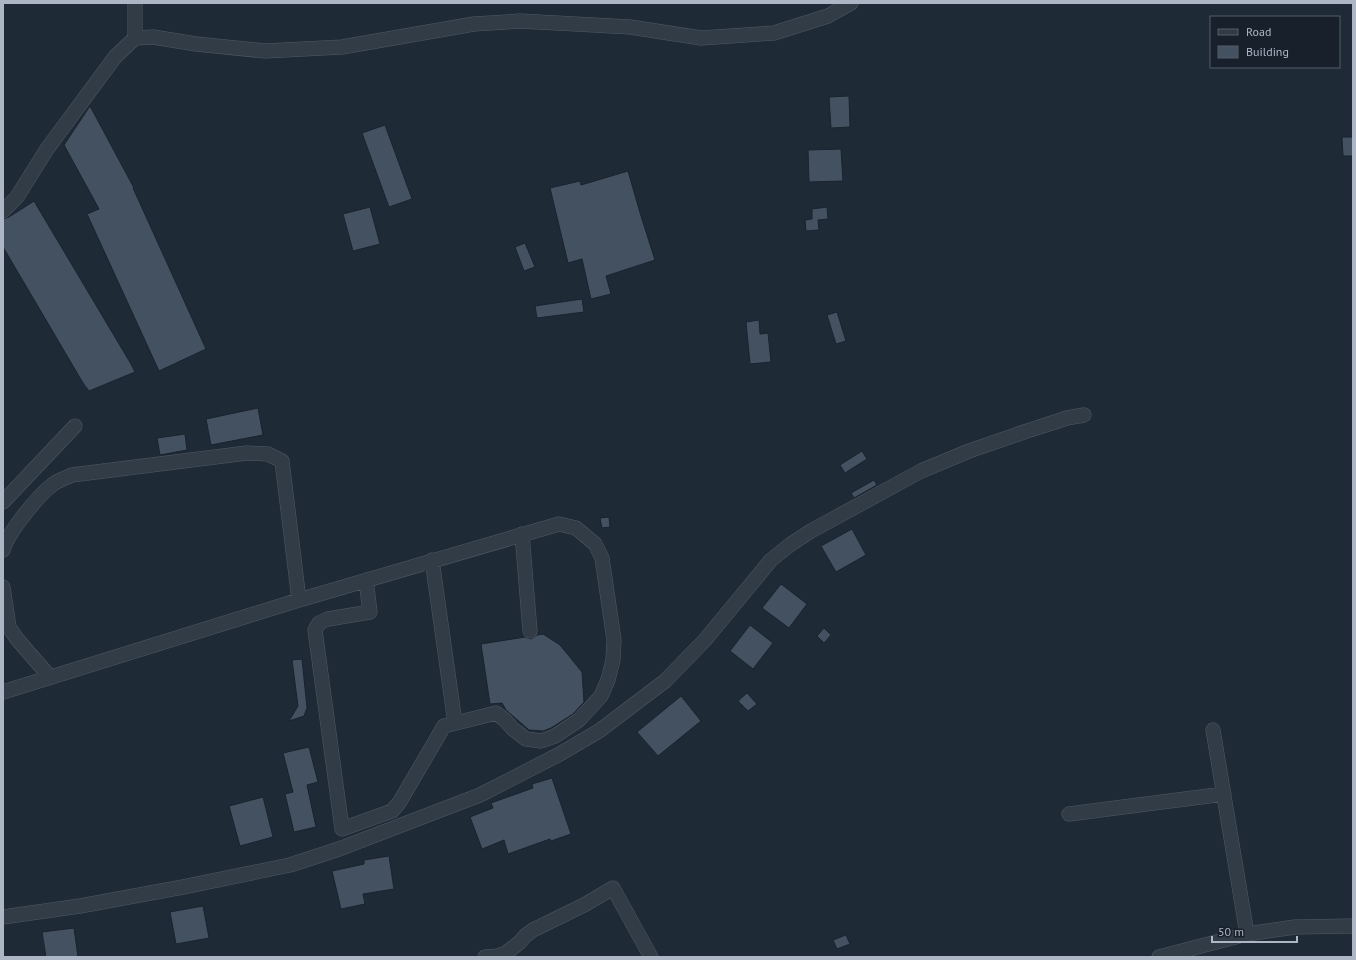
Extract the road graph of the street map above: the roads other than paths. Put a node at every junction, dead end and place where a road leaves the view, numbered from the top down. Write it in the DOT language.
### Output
graph roads {
  1 [pos="135,3"];
  2 [pos="850,3"];
  3 [pos="135,38"];
  4 [pos="3,211"];
  5 [pos="1084,415"];
  6 [pos="75,426"];
  7 [pos="3,502"];
  8 [pos="522,534"];
  9 [pos="3,550"];
  10 [pos="432,560"];
  11 [pos="366,580"];
  12 [pos="3,586"];
  13 [pos="299,600"];
  14 [pos="530,631"];
  15 [pos="50,677"];
  16 [pos="3,692"];
  17 [pos="455,723"];
  18 [pos="1213,730"];
  19 [pos="1224,794"];
  20 [pos="1069,814"];
  21 [pos="3,917"];
  22 [pos="1353,926"];
  23 [pos="1247,934"];
  24 [pos="485,957"];
  25 [pos="651,957"];
  26 [pos="1160,957"];
  1 -- 3 [label="street"];
  2 -- 3 [label="street"];
  3 -- 4 [label="street"];
  5 -- 21 [label="street"];
  6 -- 7 [label="street"];
  8 -- 10 [label="street"];
  8 -- 14 [label="street"];
  8 -- 17 [label="street"];
  9 -- 13 [label="street"];
  10 -- 11 [label="street"];
  10 -- 17 [label="street"];
  11 -- 13 [label="street"];
  11 -- 17 [label="street"];
  12 -- 15 [label="street"];
  13 -- 15 [label="street"];
  15 -- 16 [label="street"];
  18 -- 19 [label="street"];
  19 -- 20 [label="street"];
  19 -- 23 [label="street"];
  22 -- 23 [label="street"];
  23 -- 26 [label="street"];
  24 -- 25 [label="street"];
}
